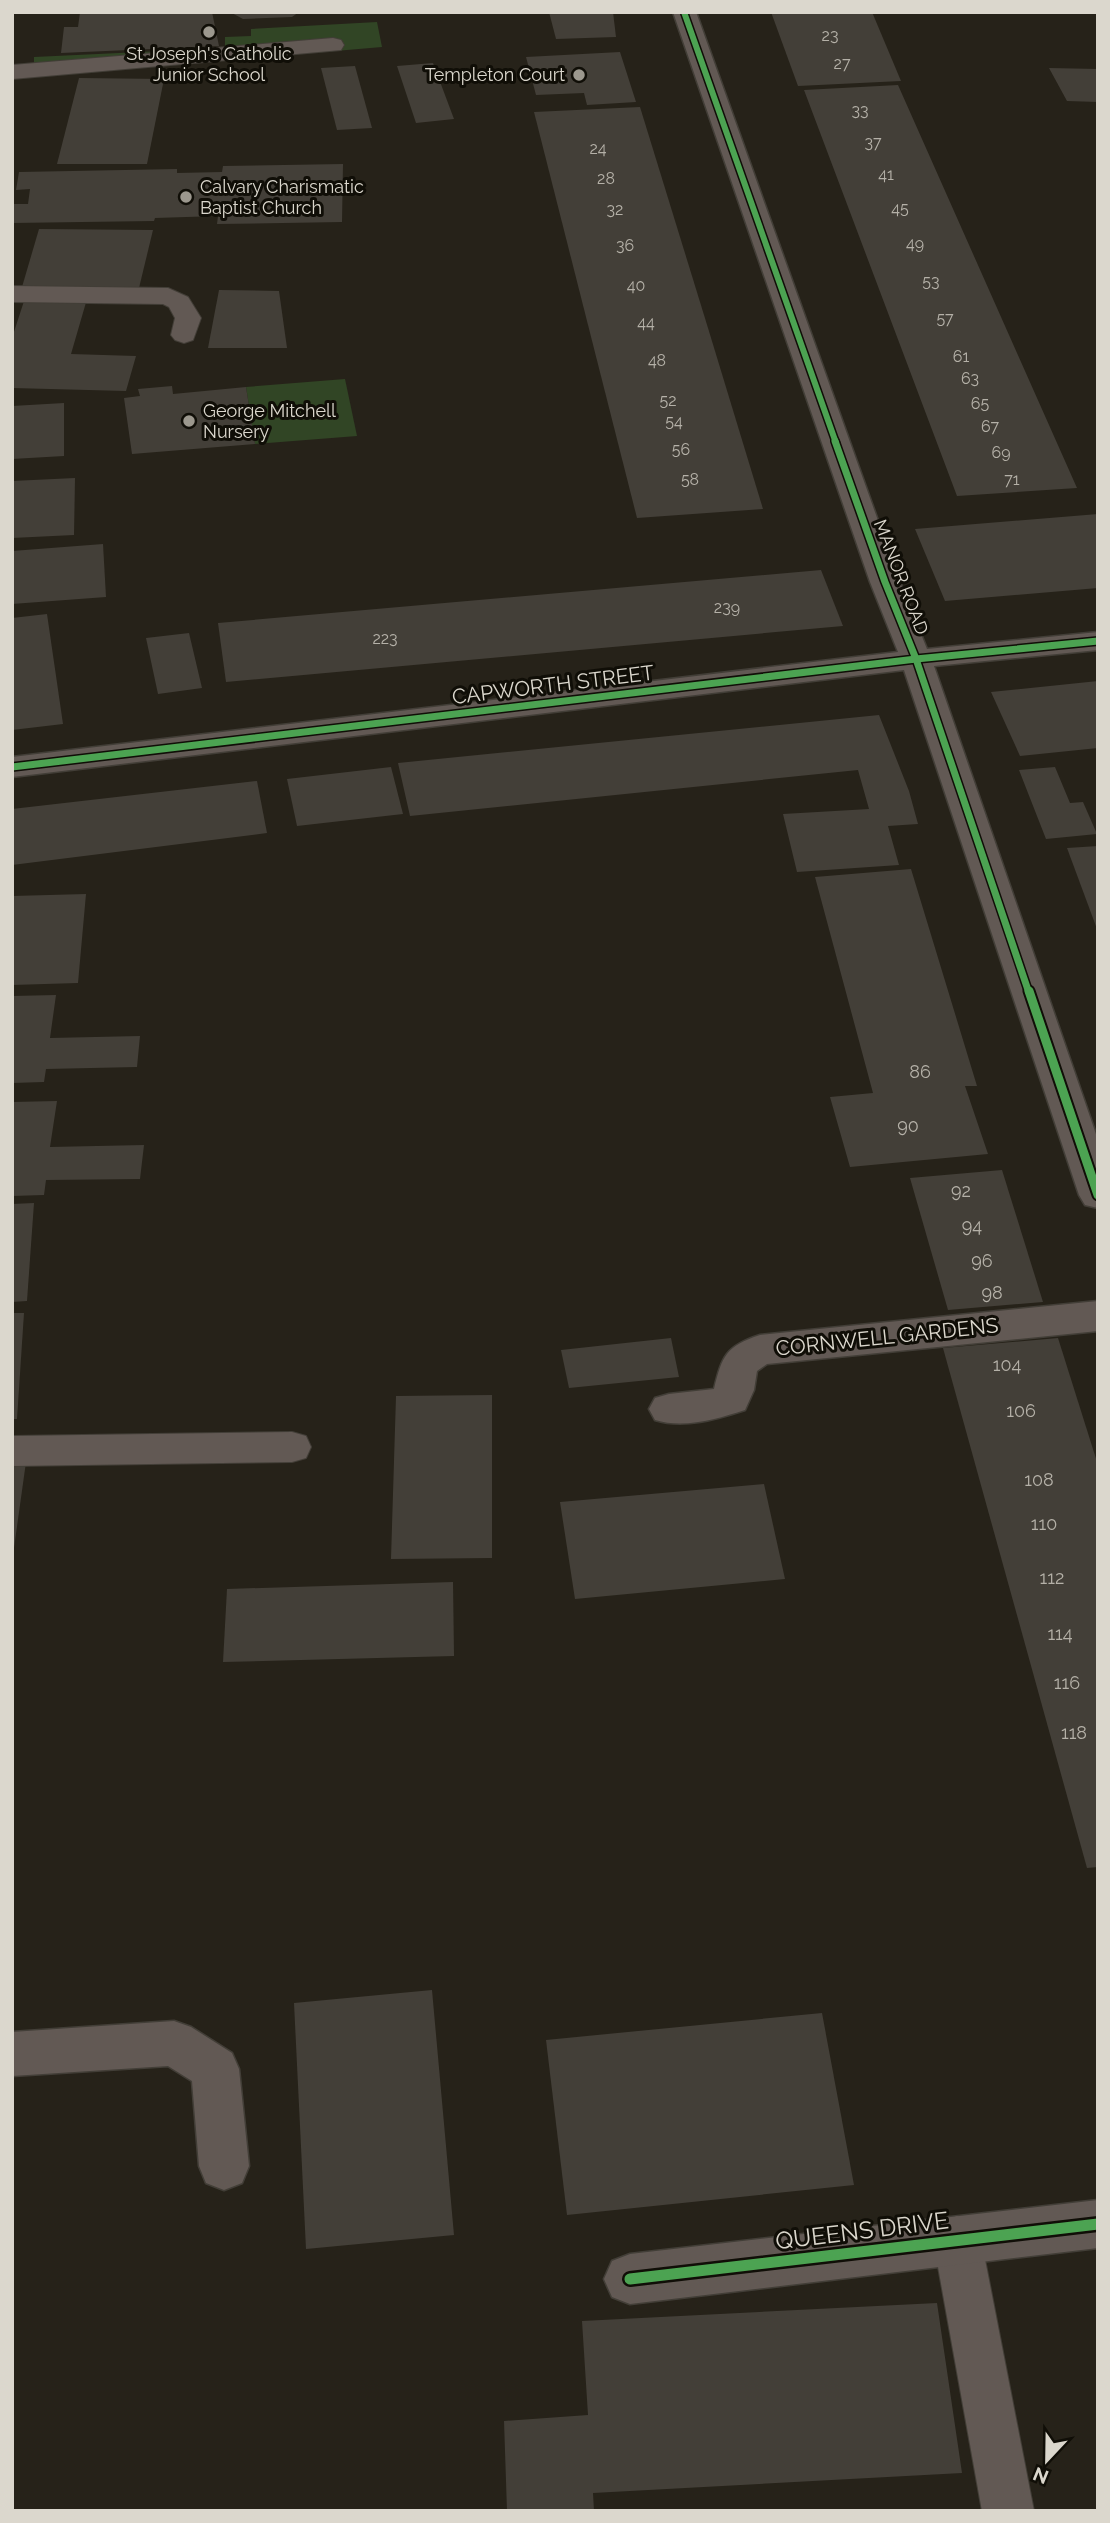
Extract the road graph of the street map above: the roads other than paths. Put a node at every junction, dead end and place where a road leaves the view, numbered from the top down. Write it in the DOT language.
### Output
graph roads {
  1 [pos="684,12"];
  2 [pos="333,45"];
  3 [pos="12,72"];
  4 [pos="12,294"];
  5 [pos="184,335"];
  6 [pos="1098,641"];
  7 [pos="916,659"];
  8 [pos="12,766"];
  9 [pos="1098,1195"];
  10 [pos="1098,1316"];
  11 [pos="669,1409"];
  12 [pos="292,1447"];
  13 [pos="12,1451"];
  14 [pos="12,2054"];
  15 [pos="224,2166"];
  16 [pos="1098,2224"];
  17 [pos="957,2239"];
  18 [pos="630,2279"];
  19 [pos="1008,2511"];
  1 -- 7 [label="street, MANOR ROAD"];
  2 -- 3 [label="lane"];
  4 -- 5 [label="lane"];
  6 -- 7 [label="street, CAPWORTH STREET"];
  7 -- 8 [label="street, CAPWORTH STREET"];
  7 -- 9 [label="street, MANOR ROAD"];
  10 -- 11 [label="street, CORNWELL GARDENS"];
  12 -- 13 [label="lane"];
  14 -- 15 [label="street"];
  16 -- 17 [label="street, QUEENS DRIVE"];
  17 -- 18 [label="street, QUEENS DRIVE"];
  17 -- 19 [label="lane"];
}
